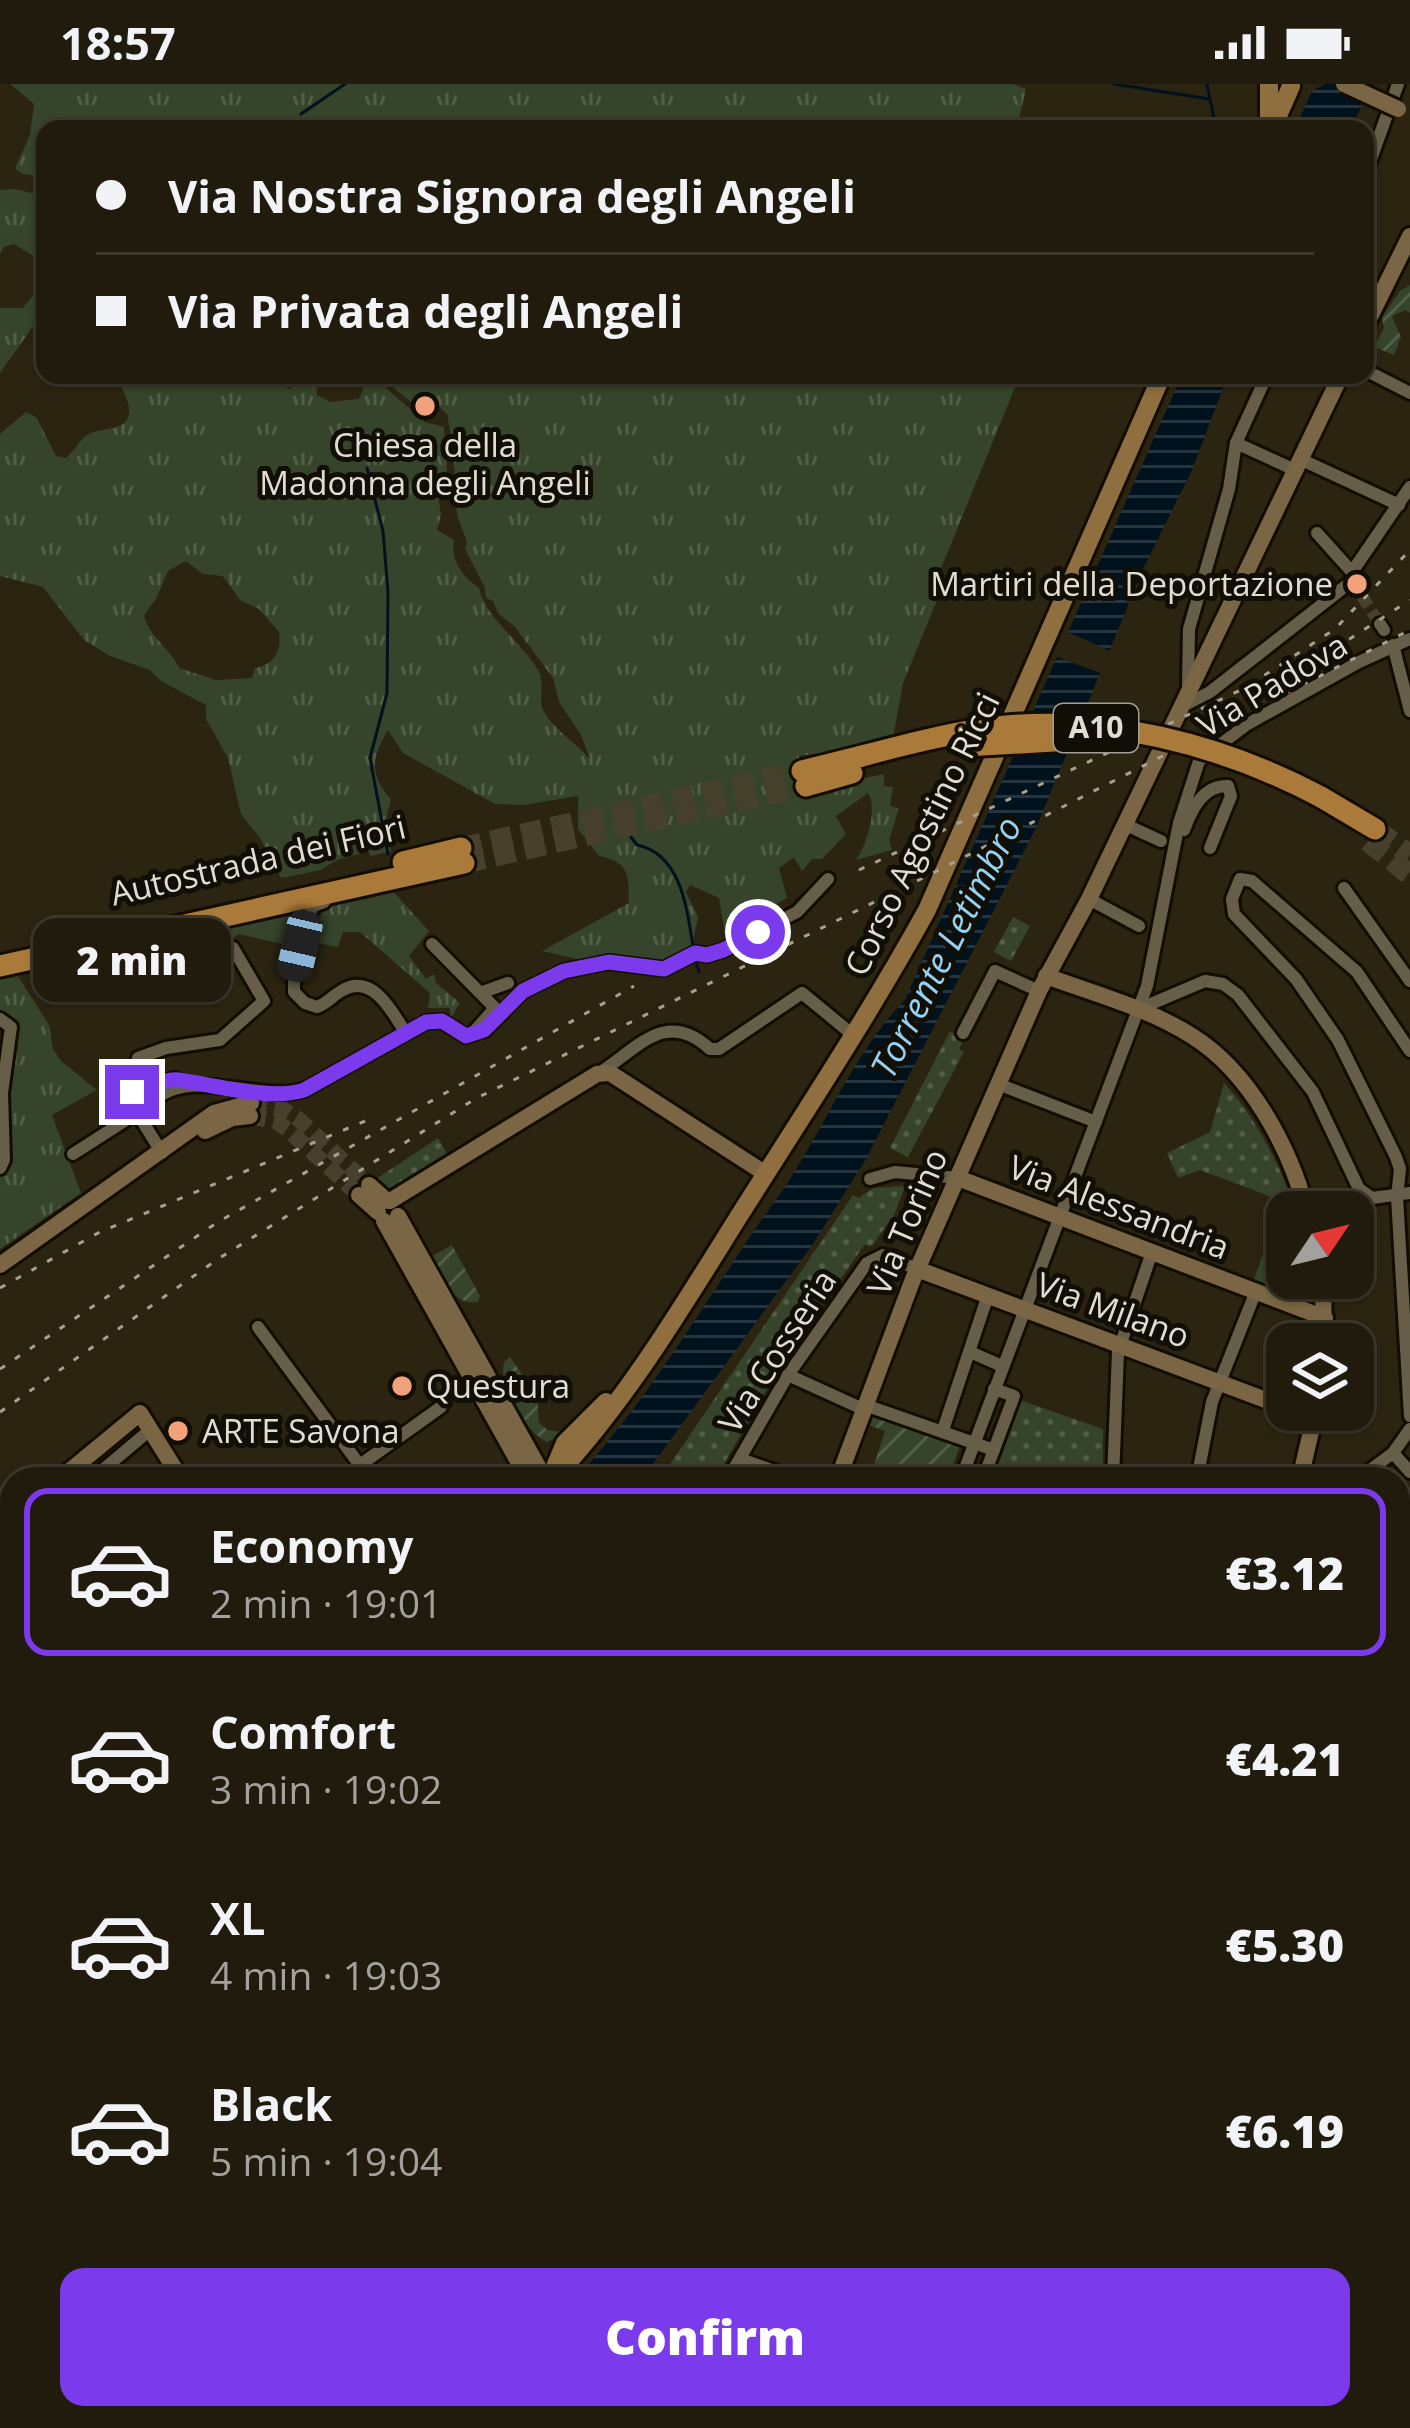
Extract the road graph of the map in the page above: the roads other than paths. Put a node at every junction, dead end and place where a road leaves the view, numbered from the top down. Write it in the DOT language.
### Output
graph roads {
  1 [pos="1344,84"];
  2 [pos="1398,84"];
  3 [pos="1282,85"];
  4 [pos="1404,112"];
  5 [pos="1272,120"];
  6 [pos="1374,151"];
  7 [pos="1410,236"];
  8 [pos="1374,309"];
  9 [pos="1374,375"];
  10 [pos="1158,384"];
  11 [pos="1263,384"];
  12 [pos="1337,384"];
  13 [pos="1410,393"];
  14 [pos="1236,443"];
  15 [pos="1297,464"];
  16 [pos="1410,487"];
  17 [pos="1399,506"];
  18 [pos="1317,533"];
  19 [pos="1352,577"];
  20 [pos="1410,639"];
  21 [pos="1393,645"];
  22 [pos="1184,700"];
  23 [pos="1410,711"];
  24 [pos="804,778"];
  25 [pos="1124,824"];
  26 [pos="1371,835"];
  27 [pos="1168,843"];
  28 [pos="1210,848"];
  29 [pos="462,855"];
  30 [pos="829,879"];
  31 [pos="1344,888"];
  32 [pos="361,895"];
  33 [pos="1088,899"];
  34 [pos="1139,926"];
  35 [pos="138,928"];
  36 [pos="432,944"];
  37 [pos="233,948"];
  38 [pos="0,952"];
  39 [pos="0,966"];
  40 [pos="1410,981"];
  41 [pos="508,983"];
  42 [pos="1043,984"];
  43 [pos="483,992"];
  44 [pos="1138,1010"];
  45 [pos="0,1019"];
  46 [pos="405,1032"];
  47 [pos="963,1033"];
  48 [pos="472,1035"];
  49 [pos="853,1035"];
  50 [pos="1410,1051"];
  51 [pos="597,1074"];
  52 [pos="998,1084"];
  53 [pos="198,1086"];
  54 [pos="132,1092"];
  55 [pos="251,1109"];
  56 [pos="1096,1122"];
  57 [pos="164,1151"];
  58 [pos="73,1154"];
  59 [pos="0,1168"];
  60 [pos="766,1174"];
  61 [pos="958,1178"];
  62 [pos="870,1179"];
  63 [pos="364,1190"];
  64 [pos="1298,1191"];
  65 [pos="1404,1195"];
  66 [pos="390,1210"];
  67 [pos="1061,1217"];
  68 [pos="1152,1252"];
  69 [pos="0,1265"];
  70 [pos="917,1269"];
  71 [pos="1256,1291"];
  72 [pos="988,1295"];
  73 [pos="1324,1299"];
  74 [pos="1025,1310"];
  75 [pos="1325,1318"];
  76 [pos="1325,1323"];
  77 [pos="258,1327"];
  78 [pos="1120,1344"];
  79 [pos="970,1352"];
  80 [pos="651,1356"];
  81 [pos="1002,1366"];
  82 [pos="788,1375"];
  83 [pos="1219,1382"];
  84 [pos="994,1389"];
  85 [pos="1266,1400"];
  86 [pos="502,1403"];
  87 [pos="441,1407"];
  88 [pos="864,1407"];
  89 [pos="1410,1416"];
  90 [pos="150,1430"];
  91 [pos="943,1430"];
  92 [pos="1410,1430"];
  93 [pos="1312,1431"];
  94 [pos="974,1441"];
  95 [pos="565,1443"];
  96 [pos="994,1450"];
  97 [pos="1393,1454"];
  98 [pos="740,1459"];
  99 [pos="360,1465"];
  100 [pos="76,1466"];
  101 [pos="105,1467"];
  102 [pos="173,1467"];
  103 [pos="522,1467"];
  104 [pos="542,1467"];
  105 [pos="554,1467"];
  106 [pos="562,1467"];
  107 [pos="735,1467"];
  108 [pos="763,1467"];
  109 [pos="842,1467"];
  110 [pos="965,1467"];
  111 [pos="988,1467"];
  112 [pos="1114,1467"];
  113 [pos="1199,1467"];
  114 [pos="1306,1467"];
  115 [pos="1375,1467"];
  116 [pos="1405,1467"];
  1 -- 4 [label="street, bridge"];
  2 -- 6 [label="street"];
  3 -- 5 [label="main road"];
  7 -- 8 [label="street"];
  9 -- 13 [label="street"];
  10 -- 49 [label="main road, Corso Agostino Ricci"];
  11 -- 14 [label="street"];
  12 -- 15 [label="street, Via Torino"];
  14 -- 15 [label="street"];
  14 -- 22 [label="street"];
  15 -- 17 [label="street"];
  15 -- 22 [label="street, Via Torino"];
  16 -- 17 [label="street"];
  17 -- 19 [label="street"];
  18 -- 19 [label="street"];
  19 -- 22 [label="street"];
  20 -- 21 [label="street, Via Padova"];
  21 -- 23 [label="street"];
  21 -- 27 [label="street, Via Padova"];
  22 -- 25 [label="street, Via Torino"];
  24 -- 26 [label="highway, A10, bridge"];
  25 -- 27 [label="street"];
  25 -- 33 [label="street, Via Torino"];
  27 -- 28 [label="street"];
  27 -- 44 [label="street, Via Padova"];
  29 -- 35 [label="highway, Autostrada dei Fiori"];
  30 -- 48 [label="street"];
  31 -- 40 [label="street"];
  32 -- 46 [label="street"];
  33 -- 34 [label="street"];
  33 -- 42 [label="street, Via Torino"];
  35 -- 38 [label="highway, Autostrada dei Fiori"];
  35 -- 39 [label="highway, Autostrada dei Fiori"];
  36 -- 43 [label="street"];
  37 -- 54 [label="street"];
  41 -- 43 [label="street"];
  42 -- 44 [label="street"];
  42 -- 47 [label="street"];
  42 -- 52 [label="street, Via Torino"];
  43 -- 48 [label="street"];
  44 -- 56 [label="street, Via Padova"];
  44 -- 64 [label="street"];
  44 -- 65 [label="street"];
  45 -- 59 [label="street"];
  46 -- 48 [label="street"];
  46 -- 53 [label="street"];
  49 -- 51 [label="street"];
  49 -- 60 [label="main road, Corso Agostino Ricci"];
  50 -- 65 [label="street"];
  51 -- 60 [label="street"];
  51 -- 66 [label="street"];
  52 -- 56 [label="street"];
  52 -- 61 [label="street, Via Torino"];
  53 -- 54 [label="street"];
  53 -- 57 [label="street"];
  54 -- 58 [label="street"];
  55 -- 57 [label="street"];
  56 -- 67 [label="street, Via Padova"];
  57 -- 69 [label="street"];
  60 -- 80 [label="main road, Corso Agostino Ricci"];
  61 -- 62 [label="street"];
  61 -- 67 [label="street, Via Alessandria"];
  61 -- 70 [label="street, Via Torino"];
  63 -- 66 [label="street"];
  65 -- 89 [label="street"];
  66 -- 86 [label="street"];
  66 -- 103 [label="street"];
  67 -- 68 [label="street, Via Alessandria"];
  67 -- 74 [label="street, Via Padova"];
  68 -- 71 [label="street, Via Alessandria"];
  68 -- 78 [label="street"];
  70 -- 72 [label="street, Via Milano"];
  70 -- 82 [label="street, Via Cosseria"];
  70 -- 88 [label="street, Via Torino"];
  71 -- 75 [label="street, Via Alessandria"];
  71 -- 83 [label="street"];
  72 -- 74 [label="street, Via Milano"];
  72 -- 79 [label="street"];
  73 -- 75 [label="street"];
  74 -- 78 [label="street, Via Milano"];
  74 -- 81 [label="street, Via Padova"];
  75 -- 76 [label="street"];
  77 -- 99 [label="street"];
  78 -- 83 [label="street, Via Milano"];
  78 -- 112 [label="street"];
  79 -- 81 [label="street"];
  79 -- 91 [label="street"];
  80 -- 95 [label="main road, Corso Agostino Ricci"];
  80 -- 106 [label="main road, Corso Agostino Ricci"];
  81 -- 84 [label="street, Via Padova"];
  82 -- 88 [label="street"];
  82 -- 98 [label="street, Via Cosseria"];
  83 -- 85 [label="street, Via Milano"];
  83 -- 113 [label="street"];
  84 -- 94 [label="street, Via Padova"];
  84 -- 96 [label="street"];
  86 -- 95 [label="street"];
  86 -- 104 [label="street"];
  87 -- 99 [label="street"];
  88 -- 91 [label="street"];
  88 -- 109 [label="street, Via Torino"];
  90 -- 100 [label="street"];
  90 -- 101 [label="street"];
  90 -- 102 [label="street"];
  91 -- 94 [label="street"];
  92 -- 97 [label="street"];
  93 -- 114 [label="street"];
  94 -- 96 [label="street"];
  94 -- 110 [label="street, Via Padova"];
  95 -- 105 [label="main road, Corso Agostino Ricci"];
  96 -- 111 [label="street"];
  97 -- 115 [label="street"];
  97 -- 116 [label="street"];
  98 -- 107 [label="street, Via Cosseria"];
  98 -- 108 [label="street"];
}
